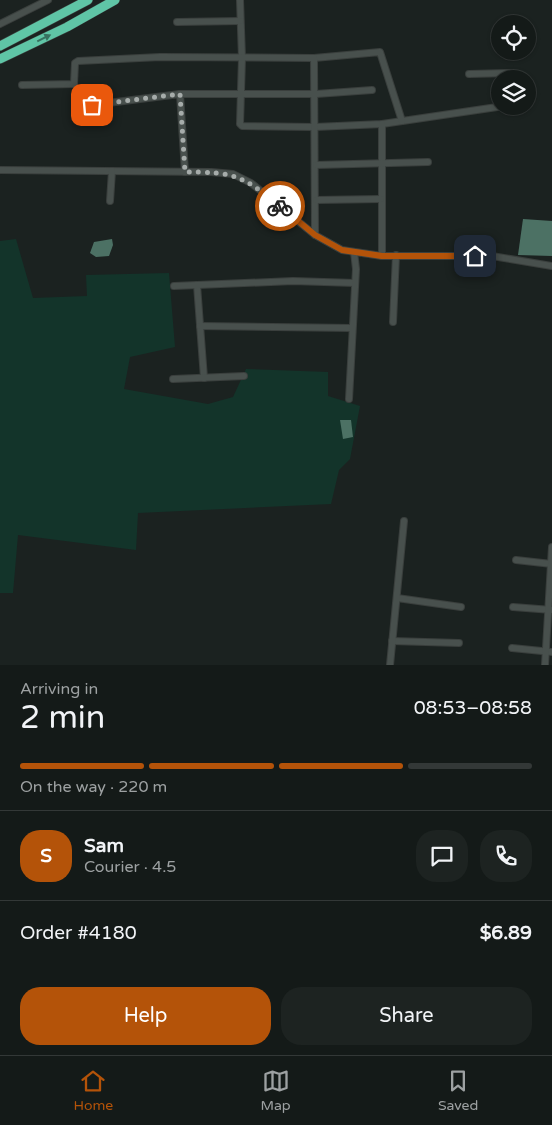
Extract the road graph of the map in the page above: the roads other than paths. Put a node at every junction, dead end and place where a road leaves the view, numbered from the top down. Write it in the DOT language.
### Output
graph roads {
  1 [pos="48,0"];
  2 [pos="88,0"];
  3 [pos="115,0"];
  4 [pos="240,0"];
  5 [pos="240,21"];
  6 [pos="178,22"];
  7 [pos="0,24"];
  8 [pos="0,46"];
  9 [pos="242,58"];
  10 [pos="314,58"];
  11 [pos="0,59"];
  12 [pos="491,73"];
  13 [pos="469,74"];
  14 [pos="22,85"];
  15 [pos="372,90"];
  16 [pos="241,93"];
  17 [pos="180,94"];
  18 [pos="316,94"];
  19 [pos="92,105"];
  20 [pos="491,108"];
  21 [pos="402,121"];
  22 [pos="382,124"];
  23 [pos="315,127"];
  24 [pos="381,162"];
  25 [pos="428,162"];
  26 [pos="316,165"];
  27 [pos="0,170"];
  28 [pos="112,171"];
  29 [pos="185,172"];
  30 [pos="381,199"];
  31 [pos="316,200"];
  32 [pos="110,201"];
  33 [pos="315,235"];
  34 [pos="354,252"];
  35 [pos="396,255"];
  36 [pos="382,256"];
  37 [pos="552,266"];
  38 [pos="355,283"];
  39 [pos="197,285"];
  40 [pos="174,286"];
  41 [pos="392,322"];
  42 [pos="200,326"];
  43 [pos="352,328"];
  44 [pos="244,376"];
  45 [pos="204,378"];
  46 [pos="172,379"];
  47 [pos="349,400"];
  48 [pos="404,520"];
  49 [pos="552,547"];
  50 [pos="516,560"];
  51 [pos="552,564"];
  52 [pos="397,598"];
  53 [pos="461,607"];
  54 [pos="513,607"];
  55 [pos="550,610"];
  56 [pos="392,641"];
  57 [pos="459,643"];
  58 [pos="512,648"];
  59 [pos="549,652"];
  60 [pos="390,665"];
  61 [pos="546,665"];
  1 -- 7 [label="street"];
  2 -- 8 [label="highway"];
  11 -- 3 [label="highway, one-way"];
  4 -- 5 [label="street"];
  5 -- 6 [label="street"];
  5 -- 9 [label="street"];
  9 -- 10 [label="street"];
  9 -- 14 [label="street"];
  9 -- 16 [label="street"];
  10 -- 18 [label="street"];
  10 -- 21 [label="street"];
  12 -- 13 [label="street"];
  15 -- 18 [label="street"];
  16 -- 17 [label="street"];
  16 -- 18 [label="street"];
  16 -- 23 [label="street"];
  17 -- 19 [label="street"];
  17 -- 29 [label="street"];
  18 -- 23 [label="street"];
  20 -- 21 [label="street"];
  21 -- 22 [label="street"];
  22 -- 23 [label="street"];
  22 -- 24 [label="street"];
  23 -- 26 [label="street"];
  24 -- 25 [label="street"];
  24 -- 26 [label="street"];
  24 -- 30 [label="street"];
  26 -- 31 [label="street"];
  27 -- 28 [label="street"];
  28 -- 29 [label="street"];
  28 -- 32 [label="street"];
  29 -- 33 [label="street"];
  30 -- 31 [label="street"];
  30 -- 36 [label="street"];
  31 -- 33 [label="street"];
  33 -- 34 [label="street"];
  34 -- 36 [label="street"];
  34 -- 38 [label="street"];
  35 -- 36 [label="street"];
  35 -- 37 [label="street"];
  35 -- 41 [label="street"];
  38 -- 39 [label="street"];
  38 -- 43 [label="street"];
  39 -- 40 [label="street"];
  39 -- 42 [label="street"];
  42 -- 43 [label="street"];
  42 -- 45 [label="street"];
  43 -- 47 [label="street"];
  44 -- 45 [label="street"];
  45 -- 46 [label="street"];
  48 -- 52 [label="street"];
  49 -- 51 [label="street"];
  50 -- 51 [label="street"];
  51 -- 55 [label="street"];
  52 -- 53 [label="street"];
  52 -- 56 [label="street"];
  54 -- 55 [label="street"];
  55 -- 59 [label="street"];
  56 -- 57 [label="street"];
  56 -- 60 [label="street"];
  58 -- 59 [label="street"];
  59 -- 61 [label="street"];
}
